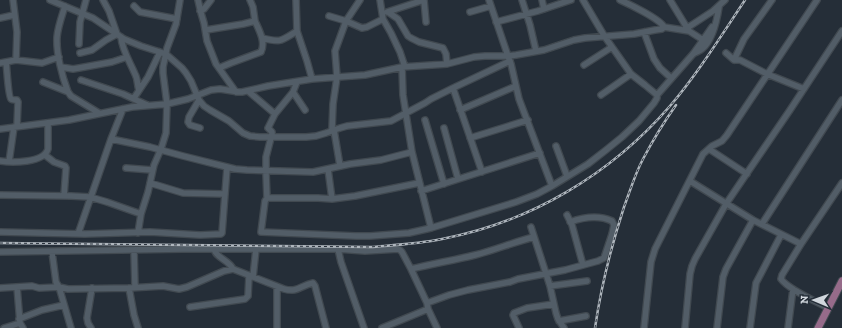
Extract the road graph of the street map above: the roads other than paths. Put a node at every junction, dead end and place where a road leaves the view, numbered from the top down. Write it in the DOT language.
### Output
graph roads {
  1 [pos="13,0"];
  2 [pos="50,0"];
  3 [pos="87,0"];
  4 [pos="103,0"];
  5 [pos="180,0"];
  6 [pos="198,0"];
  7 [pos="211,0"];
  8 [pos="250,0"];
  9 [pos="296,0"];
  10 [pos="360,0"];
  11 [pos="380,0"];
  12 [pos="424,0"];
  13 [pos="522,0"];
  14 [pos="542,0"];
  15 [pos="571,0"];
  16 [pos="583,0"];
  17 [pos="621,0"];
  18 [pos="670,0"];
  19 [pos="725,0"];
  20 [pos="772,0"];
  21 [pos="816,0"];
  22 [pos="490,3"];
  23 [pos="65,6"];
  24 [pos="134,6"];
  25 [pos="719,7"];
  26 [pos="544,9"];
  27 [pos="200,11"];
  28 [pos="388,12"];
  29 [pos="470,12"];
  30 [pos="82,14"];
  31 [pos="527,14"];
  32 [pos="14,15"];
  33 [pos="329,16"];
  34 [pos="382,16"];
  35 [pos="0,18"];
  36 [pos="177,19"];
  37 [pos="256,21"];
  38 [pos="346,21"];
  39 [pos="426,22"];
  40 [pos="496,22"];
  41 [pos="716,22"];
  42 [pos="664,27"];
  43 [pos="206,30"];
  44 [pos="688,30"];
  45 [pos="297,31"];
  46 [pos="842,31"];
  47 [pos="644,32"];
  48 [pos="119,36"];
  49 [pos="605,37"];
  50 [pos="262,38"];
  51 [pos="703,40"];
  52 [pos="79,44"];
  53 [pos="612,47"];
  54 [pos="536,51"];
  55 [pos="80,53"];
  56 [pos="163,53"];
  57 [pos="726,53"];
  58 [pos="693,54"];
  59 [pos="59,57"];
  60 [pos="127,57"];
  61 [pos="509,58"];
  62 [pos="16,60"];
  63 [pos="734,60"];
  64 [pos="3,63"];
  65 [pos="447,64"];
  66 [pos="584,65"];
  67 [pos="61,67"];
  68 [pos="404,67"];
  69 [pos="218,68"];
  70 [pos="631,74"];
  71 [pos="767,74"];
  72 [pos="337,77"];
  73 [pos="671,78"];
  74 [pos="312,79"];
  75 [pos="81,80"];
  76 [pos="43,82"];
  77 [pos="297,82"];
  78 [pos="516,86"];
  79 [pos="453,88"];
  80 [pos="804,89"];
  81 [pos="139,90"];
  82 [pos="248,91"];
  83 [pos="68,92"];
  84 [pos="236,92"];
  85 [pos="292,92"];
  86 [pos="601,95"];
  87 [pos="657,95"];
  88 [pos="198,97"];
  89 [pos="134,98"];
  90 [pos="842,100"];
  91 [pos="167,104"];
  92 [pos="147,105"];
  93 [pos="123,109"];
  94 [pos="305,110"];
  95 [pos="460,110"];
  96 [pos="99,113"];
  97 [pos="406,113"];
  98 [pos="275,114"];
  99 [pos="425,120"];
  100 [pos="528,120"];
  101 [pos="48,123"];
  102 [pos="15,126"];
  103 [pos="200,128"];
  104 [pos="444,128"];
  105 [pos="0,129"];
  106 [pos="333,130"];
  107 [pos="271,137"];
  108 [pos="470,138"];
  109 [pos="111,139"];
  110 [pos="556,146"];
  111 [pos="161,149"];
  112 [pos="708,149"];
  113 [pos="412,152"];
  114 [pos="540,154"];
  115 [pos="45,155"];
  116 [pos="0,161"];
  117 [pos="9,162"];
  118 [pos="340,166"];
  119 [pos="126,168"];
  120 [pos="227,168"];
  121 [pos="328,169"];
  122 [pos="152,170"];
  123 [pos="266,171"];
  124 [pos="482,172"];
  125 [pos="747,174"];
  126 [pos="567,176"];
  127 [pos="458,179"];
  128 [pos="690,181"];
  129 [pos="150,183"];
  130 [pos="842,183"];
  131 [pos="419,184"];
  132 [pos="444,184"];
  133 [pos="552,186"];
  134 [pos="421,190"];
  135 [pos="225,194"];
  136 [pos="0,195"];
  137 [pos="64,196"];
  138 [pos="90,197"];
  139 [pos="267,198"];
  140 [pos="332,199"];
  141 [pos="726,204"];
  142 [pos="141,214"];
  143 [pos="567,215"];
  144 [pos="753,220"];
  145 [pos="570,222"];
  146 [pos="762,224"];
  147 [pos="531,227"];
  148 [pos="431,228"];
  149 [pos="0,232"];
  150 [pos="138,233"];
  151 [pos="78,234"];
  152 [pos="781,235"];
  153 [pos="534,238"];
  154 [pos="801,244"];
  155 [pos="214,248"];
  156 [pos="256,249"];
  157 [pos="338,249"];
  158 [pos="134,250"];
  159 [pos="0,252"];
  160 [pos="52,252"];
  161 [pos="583,265"];
  162 [pos="411,269"];
  163 [pos="233,270"];
  164 [pos="546,274"];
  165 [pos="251,276"];
  166 [pos="587,281"];
  167 [pos="842,281"];
  168 [pos="550,286"];
  169 [pos="17,287"];
  170 [pos="59,287"];
  171 [pos="277,287"];
  172 [pos="0,288"];
  173 [pos="92,288"];
  174 [pos="132,288"];
  175 [pos="793,289"];
  176 [pos="554,304"];
  177 [pos="64,305"];
  178 [pos="428,306"];
  179 [pos="190,307"];
  180 [pos="828,308"];
  181 [pos="586,316"];
  182 [pos="559,321"];
  183 [pos="20,323"];
  184 [pos="4,328"];
  185 [pos="71,328"];
  186 [pos="91,328"];
  187 [pos="138,328"];
  188 [pos="277,328"];
  189 [pos="326,328"];
  190 [pos="364,328"];
  191 [pos="382,328"];
  192 [pos="437,328"];
  193 [pos="520,328"];
  194 [pos="564,328"];
  195 [pos="644,328"];
  196 [pos="685,328"];
  197 [pos="717,328"];
  198 [pos="750,328"];
  199 [pos="788,328"];
  200 [pos="818,328"];
  1 -- 32 [label="street"];
  2 -- 23 [label="street"];
  3 -- 30 [label="street"];
  4 -- 48 [label="street"];
  5 -- 36 [label="street"];
  6 -- 27 [label="street"];
  7 -- 27 [label="street"];
  8 -- 37 [label="street"];
  9 -- 45 [label="street"];
  10 -- 38 [label="street"];
  11 -- 34 [label="street"];
  12 -- 28 [label="street"];
  12 -- 39 [label="street"];
  13 -- 31 [label="street"];
  14 -- 26 [label="street"];
  15 -- 26 [label="street"];
  16 -- 49 [label="street"];
  17 -- 42 [label="street"];
  18 -- 44 [label="street"];
  19 -- 25 [label="street"];
  20 -- 63 [label="street"];
  21 -- 71 [label="street"];
  22 -- 29 [label="street"];
  22 -- 40 [label="street"];
  23 -- 30 [label="street"];
  23 -- 59 [label="street"];
  24 -- 36 [label="street"];
  25 -- 41 [label="street"];
  25 -- 44 [label="street"];
  26 -- 31 [label="street"];
  27 -- 43 [label="street"];
  28 -- 34 [label="street"];
  28 -- 65 [label="street"];
  30 -- 48 [label="street"];
  30 -- 52 [label="street"];
  31 -- 40 [label="street"];
  31 -- 54 [label="street"];
  32 -- 35 [label="street"];
  32 -- 62 [label="street"];
  33 -- 38 [label="street"];
  34 -- 38 [label="street"];
  34 -- 68 [label="street"];
  36 -- 56 [label="street"];
  37 -- 43 [label="street"];
  37 -- 50 [label="street"];
  38 -- 72 [label="street"];
  40 -- 61 [label="street"];
  41 -- 51 [label="street"];
  41 -- 58 [label="street"];
  42 -- 44 [label="street"];
  42 -- 47 [label="street"];
  43 -- 69 [label="street"];
  44 -- 51 [label="street"];
  45 -- 50 [label="street"];
  45 -- 74 [label="street"];
  46 -- 80 [label="street"];
  47 -- 49 [label="street"];
  47 -- 73 [label="street"];
  48 -- 55 [label="street"];
  48 -- 56 [label="street"];
  48 -- 60 [label="street"];
  49 -- 53 [label="street"];
  49 -- 54 [label="street"];
  50 -- 69 [label="street"];
  51 -- 58 [label="street"];
  53 -- 66 [label="street"];
  53 -- 70 [label="street"];
  54 -- 61 [label="street"];
  56 -- 81 [label="street"];
  56 -- 88 [label="street"];
  56 -- 91 [label="street"];
  57 -- 63 [label="street"];
  58 -- 73 [label="street"];
  59 -- 62 [label="street"];
  59 -- 67 [label="street"];
  60 -- 67 [label="street"];
  60 -- 81 [label="street"];
  61 -- 65 [label="street"];
  61 -- 78 [label="street"];
  61 -- 79 [label="street"];
  62 -- 64 [label="street"];
  63 -- 71 [label="street"];
  64 -- 102 [label="street"];
  65 -- 68 [label="street"];
  67 -- 83 [label="street"];
  68 -- 72 [label="street"];
  68 -- 97 [label="street"];
  69 -- 84 [label="street"];
  70 -- 86 [label="street"];
  70 -- 87 [label="street"];
  71 -- 80 [label="street"];
  71 -- 112 [label="street"];
  72 -- 74 [label="street"];
  72 -- 106 [label="street"];
  73 -- 87 [label="street"];
  74 -- 77 [label="street"];
  75 -- 89 [label="street"];
  76 -- 83 [label="street"];
  77 -- 82 [label="street"];
  77 -- 85 [label="street"];
  78 -- 95 [label="street"];
  78 -- 100 [label="street"];
  79 -- 95 [label="street"];
  79 -- 97 [label="street"];
  80 -- 125 [label="street"];
  81 -- 89 [label="street"];
  82 -- 84 [label="street"];
  82 -- 98 [label="street"];
  83 -- 96 [label="street"];
  84 -- 88 [label="street"];
  85 -- 94 [label="street"];
  85 -- 98 [label="street"];
  87 -- 126 [label="street"];
  88 -- 91 [label="street"];
  88 -- 103 [label="street"];
  88 -- 107 [label="street"];
  89 -- 92 [label="street"];
  90 -- 146 [label="street"];
  91 -- 92 [label="street"];
  91 -- 111 [label="street"];
  92 -- 93 [label="street"];
  93 -- 96 [label="street"];
  93 -- 109 [label="street"];
  95 -- 108 [label="street"];
  96 -- 101 [label="street"];
  97 -- 106 [label="street"];
  97 -- 113 [label="street"];
  98 -- 107 [label="street"];
  99 -- 132 [label="street"];
  100 -- 108 [label="street"];
  100 -- 114 [label="street"];
  101 -- 102 [label="street"];
  101 -- 115 [label="street"];
  102 -- 105 [label="street"];
  102 -- 117 [label="street"];
  104 -- 127 [label="street"];
  106 -- 107 [label="street"];
  106 -- 118 [label="street"];
  107 -- 123 [label="street"];
  108 -- 124 [label="street"];
  109 -- 111 [label="street"];
  109 -- 138 [label="street"];
  110 -- 126 [label="street"];
  111 -- 120 [label="street"];
  111 -- 122 [label="street"];
  112 -- 125 [label="street"];
  112 -- 128 [label="street"];
  113 -- 118 [label="street"];
  113 -- 131 [label="street"];
  114 -- 124 [label="street"];
  114 -- 133 [label="street"];
  115 -- 117 [label="street"];
  115 -- 137 [label="street"];
  116 -- 117 [label="street"];
  118 -- 121 [label="street"];
  119 -- 122 [label="street"];
  120 -- 123 [label="street"];
  120 -- 135 [label="street"];
  121 -- 123 [label="street"];
  121 -- 140 [label="street"];
  122 -- 129 [label="street"];
  123 -- 139 [label="street"];
  124 -- 127 [label="street"];
  125 -- 141 [label="street"];
  126 -- 133 [label="street"];
  127 -- 132 [label="street"];
  128 -- 141 [label="street"];
  128 -- 195 [label="street"];
  129 -- 135 [label="street"];
  129 -- 142 [label="street"];
  130 -- 154 [label="street"];
  131 -- 134 [label="street"];
  131 -- 140 [label="street"];
  132 -- 134 [label="street"];
  133 -- 148 [label="street"];
  134 -- 148 [label="street"];
  135 -- 150 [label="street"];
  136 -- 137 [label="street"];
  137 -- 138 [label="street"];
  138 -- 142 [label="street"];
  138 -- 151 [label="street"];
  139 -- 140 [label="street"];
  139 -- 148 [label="street"];
  141 -- 144 [label="street"];
  141 -- 196 [label="street"];
  142 -- 150 [label="street"];
  143 -- 145 [label="street"];
  144 -- 146 [label="street"];
  144 -- 197 [label="street"];
  145 -- 161 [label="street"];
  145 -- 161 [label="street"];
  146 -- 152 [label="street"];
  147 -- 153 [label="street"];
  149 -- 151 [label="street"];
  150 -- 151 [label="street"];
  152 -- 154 [label="street"];
  152 -- 198 [label="street"];
  153 -- 162 [label="street"];
  153 -- 164 [label="street"];
  154 -- 175 [label="street"];
  155 -- 156 [label="street"];
  155 -- 158 [label="street"];
  155 -- 163 [label="street"];
  156 -- 157 [label="street"];
  156 -- 165 [label="street"];
  157 -- 162 [label="street"];
  157 -- 190 [label="street"];
  158 -- 160 [label="street"];
  158 -- 174 [label="street"];
  159 -- 160 [label="street"];
  160 -- 170 [label="street"];
  161 -- 164 [label="street"];
  162 -- 178 [label="street"];
  163 -- 165 [label="street"];
  163 -- 174 [label="street"];
  164 -- 168 [label="street"];
  164 -- 178 [label="street"];
  165 -- 171 [label="street"];
  165 -- 179 [label="street"];
  166 -- 168 [label="street"];
  167 -- 180 [label="main road"];
  168 -- 176 [label="street"];
  169 -- 170 [label="street"];
  169 -- 172 [label="street"];
  169 -- 183 [label="street"];
  170 -- 173 [label="street"];
  170 -- 177 [label="street"];
  171 -- 188 [label="street"];
  171 -- 189 [label="street"];
  173 -- 174 [label="street"];
  173 -- 186 [label="street"];
  174 -- 187 [label="street"];
  175 -- 180 [label="street"];
  175 -- 199 [label="street"];
  176 -- 182 [label="street"];
  176 -- 193 [label="street"];
  177 -- 183 [label="street"];
  177 -- 185 [label="street"];
  178 -- 191 [label="street"];
  178 -- 192 [label="street"];
  180 -- 200 [label="main road"];
  181 -- 182 [label="street"];
  182 -- 194 [label="street"];
  183 -- 184 [label="street"];
}
